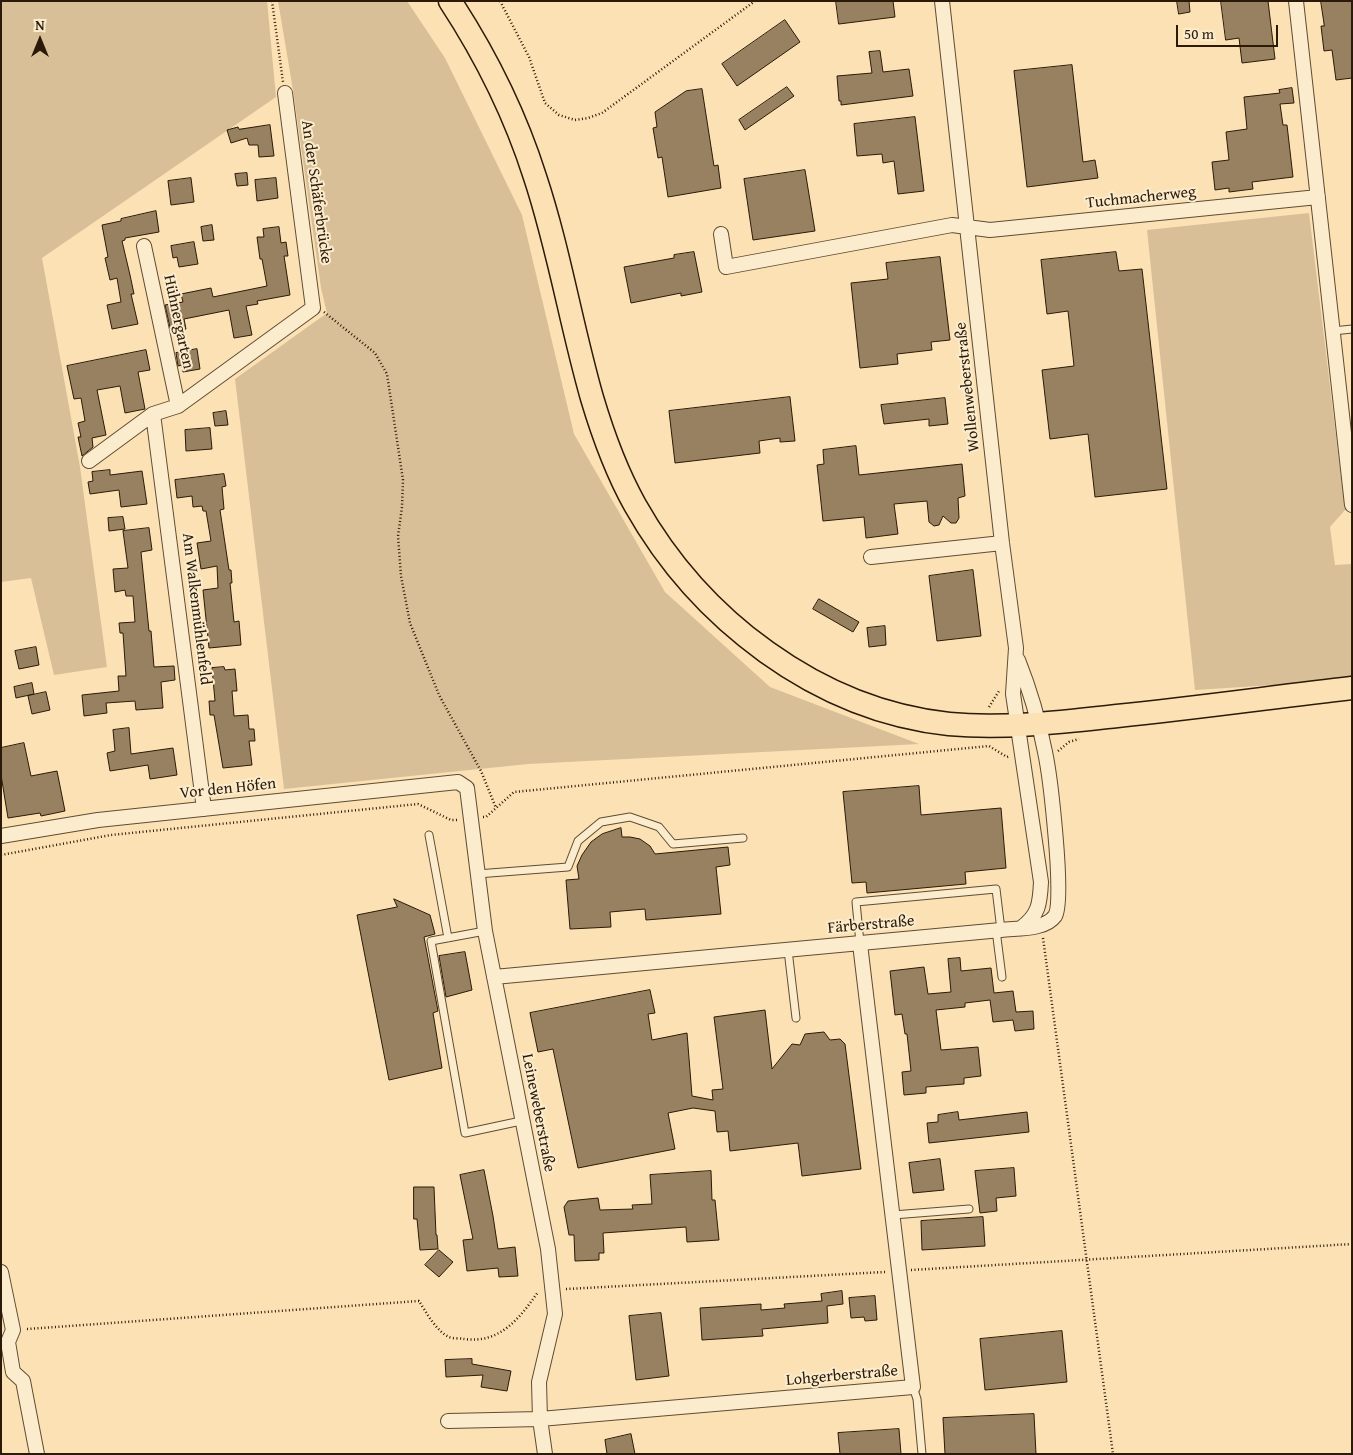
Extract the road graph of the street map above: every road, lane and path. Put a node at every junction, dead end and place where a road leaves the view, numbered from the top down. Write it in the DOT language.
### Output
graph roads {
  1 [pos="272,1"];
  2 [pos="450,1"];
  3 [pos="500,1"];
  4 [pos="755,1"];
  5 [pos="942,1"];
  6 [pos="1296,1"];
  7 [pos="285,93"];
  8 [pos="1318,197"];
  9 [pos="968,227"];
  10 [pos="720,234"];
  11 [pos="144,246"];
  12 [pos="312,302"];
  13 [pos="1352,329"];
  14 [pos="1333,331"];
  15 [pos="178,406"];
  16 [pos="153,414"];
  17 [pos="89,461"];
  18 [pos="1352,505"];
  19 [pos="1002,542"];
  20 [pos="871,557"];
  21 [pos="1016,654"];
  22 [pos="1352,688"];
  23 [pos="1028,725"];
  24 [pos="1069,742"];
  25 [pos="1058,751"];
  26 [pos="1007,757"];
  27 [pos="458,782"];
  28 [pos="496,808"];
  29 [pos="204,809"];
  30 [pos="470,818"];
  31 [pos="429,835"];
  32 [pos="1,836"];
  33 [pos="743,838"];
  34 [pos="1,855"];
  35 [pos="477,874"];
  36 [pos="1041,925"];
  37 [pos="1021,928"];
  38 [pos="999,930"];
  39 [pos="485,932"];
  40 [pos="448,938"];
  41 [pos="860,944"];
  42 [pos="788,950"];
  43 [pos="494,977"];
  44 [pos="1002,977"];
  45 [pos="796,1018"];
  46 [pos="521,1121"];
  47 [pos="970,1209"];
  48 [pos="893,1215"];
  49 [pos="1352,1244"];
  50 [pos="1087,1261"];
  51 [pos="899,1271"];
  52 [pos="1,1272"];
  53 [pos="552,1290"];
  54 [pos="13,1330"];
  55 [pos="6,1356"];
  56 [pos="913,1387"];
  57 [pos="540,1419"];
  58 [pos="448,1421"];
  59 [pos="37,1454"];
  60 [pos="545,1454"];
  61 [pos="922,1454"];
  62 [pos="1113,1454"];
  1 -- 7 [label="path"];
  2 -- 23 [label="main road"];
  3 -- 4 [label="path"];
  5 -- 9 [label="street, Wollenweberstraße"];
  6 -- 8 [label="street"];
  7 -- 12 [label="street, An der Schäferbrücke"];
  8 -- 9 [label="street, Tuchmacherweg"];
  8 -- 14 [label="street"];
  9 -- 10 [label="street"];
  9 -- 19 [label="street, Wollenweberstraße"];
  11 -- 15 [label="street, Hühnergarten"];
  12 -- 15 [label="street"];
  12 -- 28 [label="path"];
  13 -- 14 [label="lane"];
  14 -- 18 [label="street"];
  15 -- 16 [label="street"];
  16 -- 17 [label="street"];
  16 -- 29 [label="street, Am Walkenmühlenfeld"];
  19 -- 20 [label="street"];
  19 -- 21 [label="street, Wollenweberstraße"];
  21 -- 23 [label="street, Wollenweberstraße"];
  21 -- 23 [label="street, Wollenweberstraße"];
  22 -- 23 [label="main road"];
  23 -- 36 [label="street"];
  23 -- 37 [label="street"];
  24 -- 25 [label="path"];
  26 -- 28 [label="path"];
  27 -- 29 [label="street, Vor den Höfen"];
  27 -- 30 [label="street, Leineweberstraße"];
  28 -- 30 [label="path"];
  29 -- 32 [label="street, Vor den Höfen"];
  30 -- 34 [label="path"];
  30 -- 35 [label="street, Leineweberstraße"];
  31 -- 40 [label="lane"];
  33 -- 35 [label="lane"];
  35 -- 39 [label="street, Leineweberstraße"];
  36 -- 37 [label="street, Färberstraße"];
  36 -- 50 [label="path"];
  37 -- 38 [label="street, Färberstraße"];
  38 -- 41 [label="street, Färberstraße"];
  38 -- 41 [label="lane"];
  38 -- 44 [label="lane"];
  39 -- 40 [label="lane"];
  39 -- 43 [label="street, Leineweberstraße"];
  40 -- 46 [label="lane"];
  41 -- 42 [label="street, Färberstraße"];
  41 -- 48 [label="street, Lohgerberstraße"];
  42 -- 43 [label="street, Färberstraße"];
  42 -- 45 [label="lane"];
  43 -- 46 [label="street, Leineweberstraße"];
  46 -- 53 [label="street, Leineweberstraße"];
  47 -- 48 [label="lane"];
  48 -- 51 [label="street, Lohgerberstraße"];
  49 -- 50 [label="path"];
  50 -- 51 [label="path"];
  50 -- 62 [label="path"];
  51 -- 53 [label="path"];
  51 -- 56 [label="street, Lohgerberstraße"];
  52 -- 54 [label="street"];
  53 -- 54 [label="path"];
  53 -- 57 [label="street, Leineweberstraße"];
  54 -- 55 [label="street"];
  55 -- 59 [label="street"];
  56 -- 57 [label="street, Lohgerberstraße"];
  56 -- 61 [label="lane"];
  57 -- 58 [label="street, Lohgerberstraße"];
  57 -- 60 [label="street, Leineweberstraße"];
}
